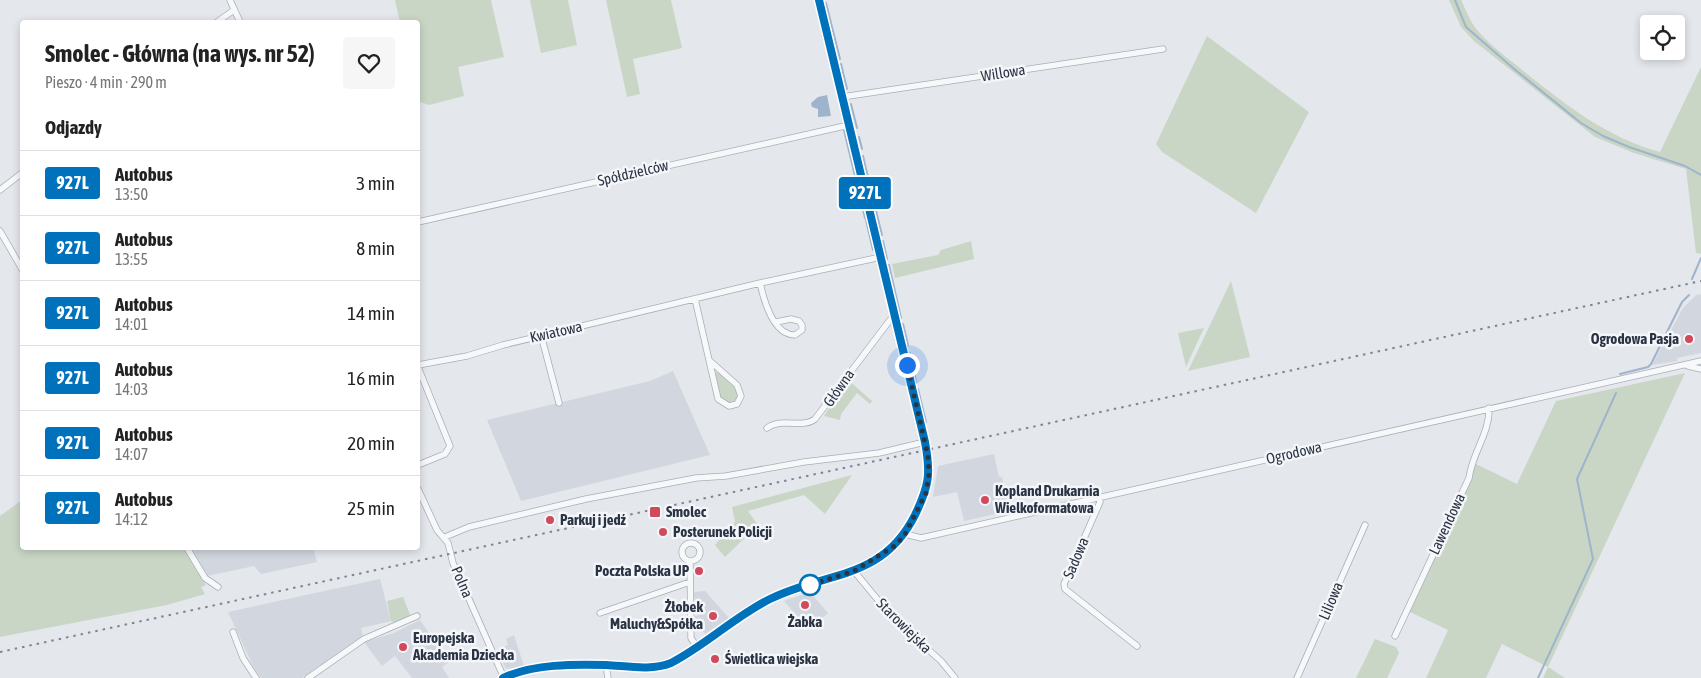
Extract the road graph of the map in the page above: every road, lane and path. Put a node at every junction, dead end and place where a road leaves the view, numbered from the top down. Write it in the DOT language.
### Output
graph roads {
  1 [pos="230,0"];
  2 [pos="819,0"];
  3 [pos="234,10"];
  4 [pos="220,20"];
  5 [pos="239,20"];
  6 [pos="1163,48"];
  7 [pos="842,97"];
  8 [pos="849,125"];
  9 [pos="20,175"];
  10 [pos="0,190"];
  11 [pos="420,222"];
  12 [pos="0,231"];
  13 [pos="881,258"];
  14 [pos="20,266"];
  15 [pos="760,283"];
  16 [pos="695,299"];
  17 [pos="896,319"];
  18 [pos="776,322"];
  19 [pos="541,335"];
  20 [pos="710,361"];
  21 [pos="1701,361"];
  22 [pos="1683,365"];
  23 [pos="420,366"];
  24 [pos="1701,369"];
  25 [pos="420,371"];
  26 [pos="559,402"];
  27 [pos="1489,408"];
  28 [pos="767,428"];
  29 [pos="925,442"];
  30 [pos="420,464"];
  31 [pos="420,493"];
  32 [pos="1099,497"];
  33 [pos="1365,525"];
  34 [pos="905,534"];
  35 [pos="444,537"];
  36 [pos="187,550"];
  37 [pos="690,561"];
  38 [pos="854,571"];
  39 [pos="690,582"];
  40 [pos="218,587"];
  41 [pos="600,613"];
  42 [pos="417,616"];
  43 [pos="233,632"];
  44 [pos="1395,636"];
  45 [pos="1137,646"];
  46 [pos="697,647"];
  47 [pos="606,665"];
  48 [pos="256,678"];
  49 [pos="308,678"];
  50 [pos="503,678"];
  51 [pos="608,678"];
  52 [pos="955,678"];
  53 [pos="1297,678"];
  1 -- 3 [label="street"];
  2 -- 7 [label="street"];
  3 -- 4 [label="street"];
  3 -- 5 [label="street"];
  6 -- 7 [label="street, Willowa"];
  7 -- 8 [label="street"];
  8 -- 11 [label="street, Spółdzielców"];
  8 -- 13 [label="street"];
  9 -- 10 [label="street"];
  12 -- 14 [label="street"];
  13 -- 15 [label="street, Kwiatowa"];
  13 -- 17 [label="street"];
  15 -- 16 [label="street, Kwiatowa"];
  15 -- 18 [label="street"];
  16 -- 19 [label="street, Kwiatowa"];
  16 -- 20 [label="street"];
  17 -- 28 [label="street, Główna"];
  17 -- 29 [label="street"];
  19 -- 23 [label="street, Kwiatowa"];
  19 -- 26 [label="street"];
  20 -- 20 [label="street"];
  21 -- 22 [label="street, Ogrodowa"];
  22 -- 24 [label="street, Ogrodowa"];
  22 -- 27 [label="street, Ogrodowa"];
  25 -- 30 [label="street"];
  27 -- 32 [label="street, Ogrodowa"];
  27 -- 44 [label="street, Lawendowa"];
  29 -- 34 [label="street"];
  29 -- 35 [label="street"];
  31 -- 35 [label="street, Polna"];
  32 -- 34 [label="street, Ogrodowa"];
  32 -- 45 [label="street, Sadowa"];
  33 -- 53 [label="street, Liliowa"];
  34 -- 38 [label="street"];
  35 -- 50 [label="street, Polna"];
  36 -- 40 [label="street"];
  37 -- 39 [label="street"];
  38 -- 46 [label="street"];
  38 -- 52 [label="street, Starowiejska"];
  39 -- 41 [label="street"];
  39 -- 46 [label="street"];
  42 -- 49 [label="street"];
  43 -- 48 [label="street"];
  46 -- 47 [label="street"];
  47 -- 50 [label="street"];
  47 -- 51 [label="street"];
}
